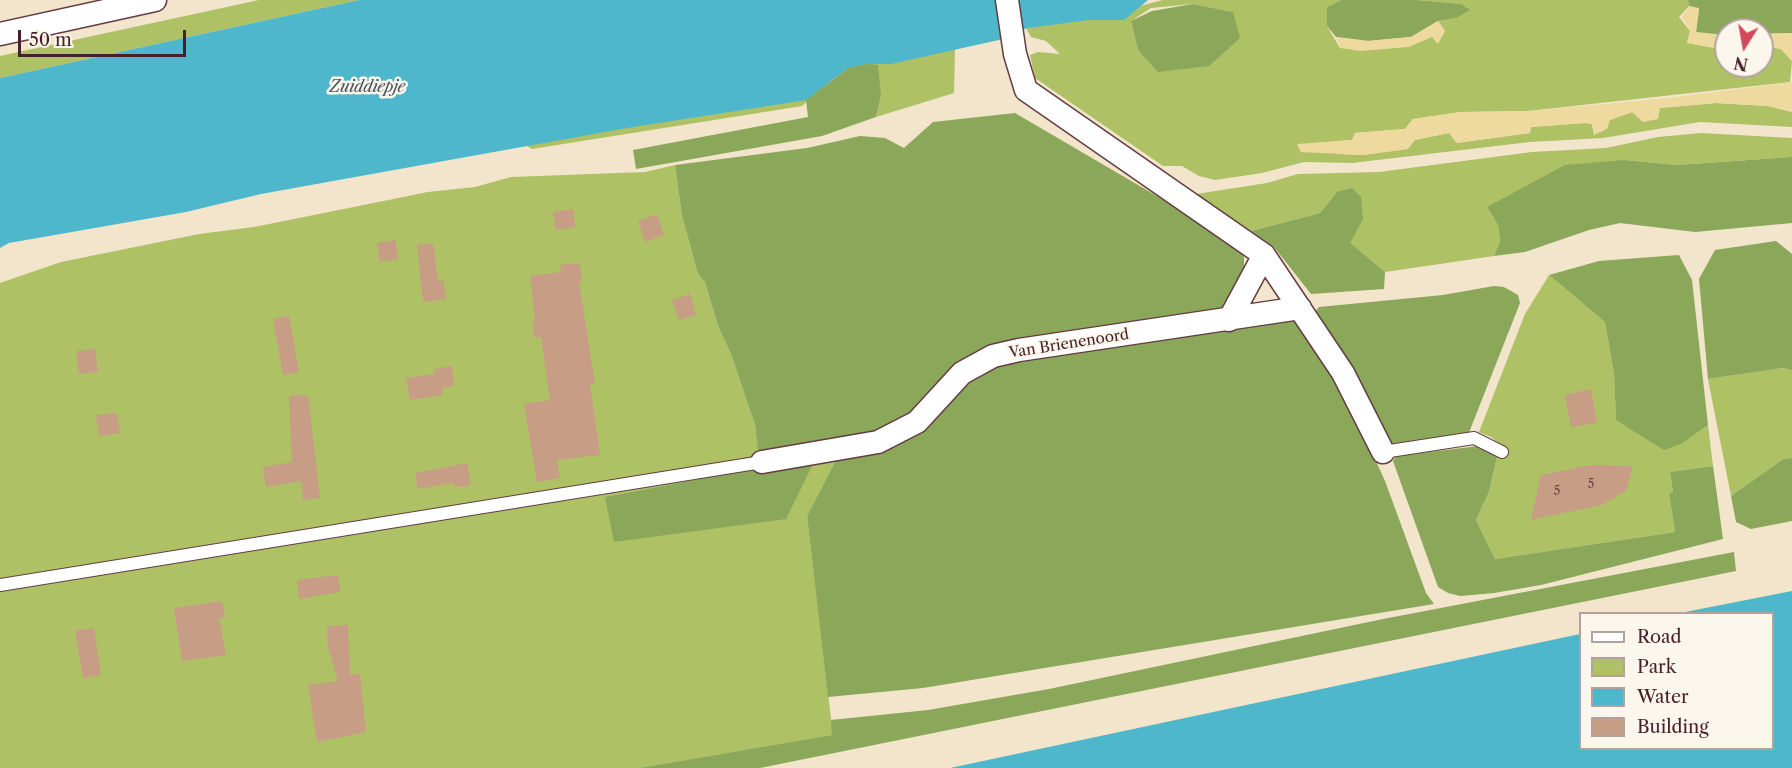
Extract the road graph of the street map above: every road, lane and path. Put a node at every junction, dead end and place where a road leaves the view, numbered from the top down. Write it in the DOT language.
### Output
graph roads {
  1 [pos="155,0"];
  2 [pos="1006,0"];
  3 [pos="102,6"];
  4 [pos="0,34"];
  5 [pos="1264,255"];
  6 [pos="1300,308"];
  7 [pos="1229,321"];
  8 [pos="1383,452"];
  9 [pos="1502,452"];
  10 [pos="762,462"];
  11 [pos="0,585"];
  1 -- 3 [label="street"];
  2 -- 5 [label="street"];
  3 -- 4 [label="street"];
  5 -- 6 [label="street"];
  5 -- 7 [label="street"];
  6 -- 7 [label="street, Van Brienenoord"];
  6 -- 8 [label="street"];
  7 -- 10 [label="street, Van Brienenoord"];
  8 -- 9 [label="lane"];
  10 -- 11 [label="lane"];
}
